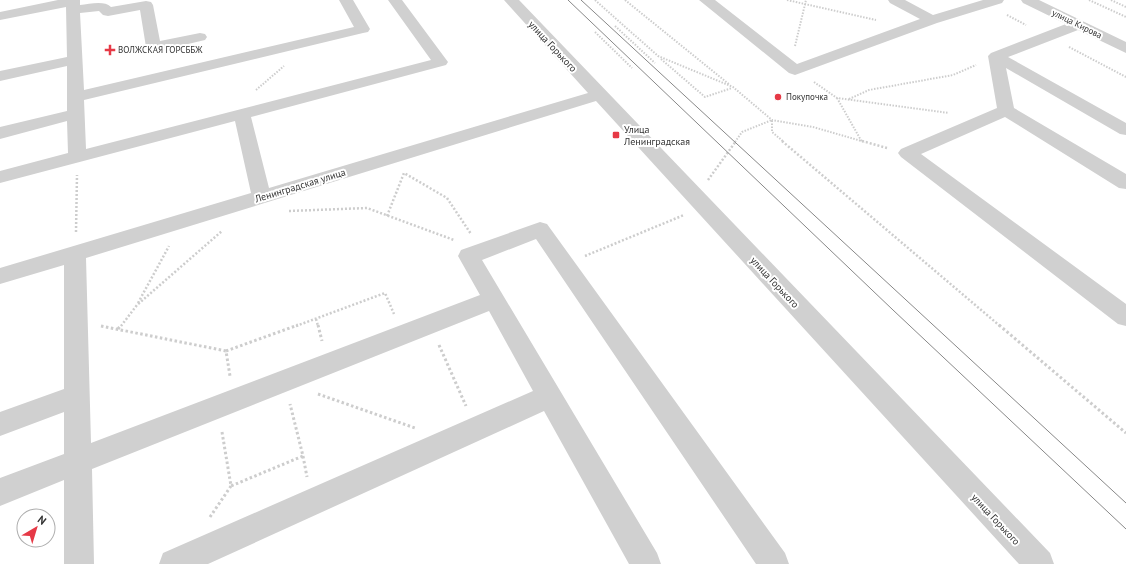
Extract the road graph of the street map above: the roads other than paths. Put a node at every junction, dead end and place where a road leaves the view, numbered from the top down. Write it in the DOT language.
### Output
graph roads {
  1 [pos="346,0"];
  2 [pos="395,0"];
  3 [pos="511,0"];
  4 [pos="706,0"];
  5 [pos="895,0"];
  6 [pos="997,0"];
  7 [pos="1028,0"];
  8 [pos="74,4"];
  9 [pos="0,16"];
  10 [pos="932,20"];
  11 [pos="1078,24"];
  12 [pos="200,37"];
  13 [pos="1126,48"];
  14 [pos="996,56"];
  15 [pos="75,60"];
  16 [pos="0,76"];
  17 [pos="599,95"];
  18 [pos="76,105"];
  19 [pos="1006,110"];
  20 [pos="242,114"];
  21 [pos="1126,130"];
  22 [pos="0,133"];
  23 [pos="77,157"];
  24 [pos="0,177"];
  25 [pos="1126,183"];
  26 [pos="262,197"];
  27 [pos="76,243"];
  28 [pos="0,276"];
  29 [pos="495,299"];
  30 [pos="1126,317"];
  31 [pos="77,396"];
  32 [pos="550,396"];
  33 [pos="0,424"];
  34 [pos="78,460"];
  35 [pos="0,492"];
  36 [pos="1034,563"];
  37 [pos="79,564"];
  38 [pos="174,564"];
  39 [pos="646,564"];
  40 [pos="774,564"];
  1 -- 18 [label="street"];
  2 -- 20 [label="street"];
  3 -- 17 [label="street, улица Горького"];
  4 -- 10 [label="street"];
  5 -- 10 [label="street"];
  6 -- 10 [label="street"];
  7 -- 11 [label="street, улица Кирова"];
  8 -- 9 [label="street"];
  8 -- 12 [label="street"];
  8 -- 15 [label="street"];
  11 -- 13 [label="street, улица Кирова"];
  11 -- 14 [label="street"];
  14 -- 19 [label="street"];
  14 -- 21 [label="street"];
  15 -- 16 [label="street"];
  15 -- 18 [label="street"];
  17 -- 26 [label="street, Ленинградская улица"];
  17 -- 36 [label="street, улица Горького"];
  18 -- 22 [label="street"];
  18 -- 23 [label="street"];
  19 -- 25 [label="street"];
  19 -- 30 [label="street"];
  20 -- 23 [label="street"];
  20 -- 26 [label="street"];
  23 -- 24 [label="street"];
  26 -- 27 [label="street, Ленинградская улица"];
  27 -- 28 [label="street, Ленинградская улица"];
  27 -- 31 [label="street"];
  29 -- 32 [label="street"];
  29 -- 34 [label="street"];
  29 -- 40 [label="street"];
  31 -- 33 [label="street"];
  31 -- 34 [label="street"];
  32 -- 38 [label="street"];
  32 -- 39 [label="street"];
  34 -- 35 [label="street"];
  34 -- 37 [label="street"];
}
